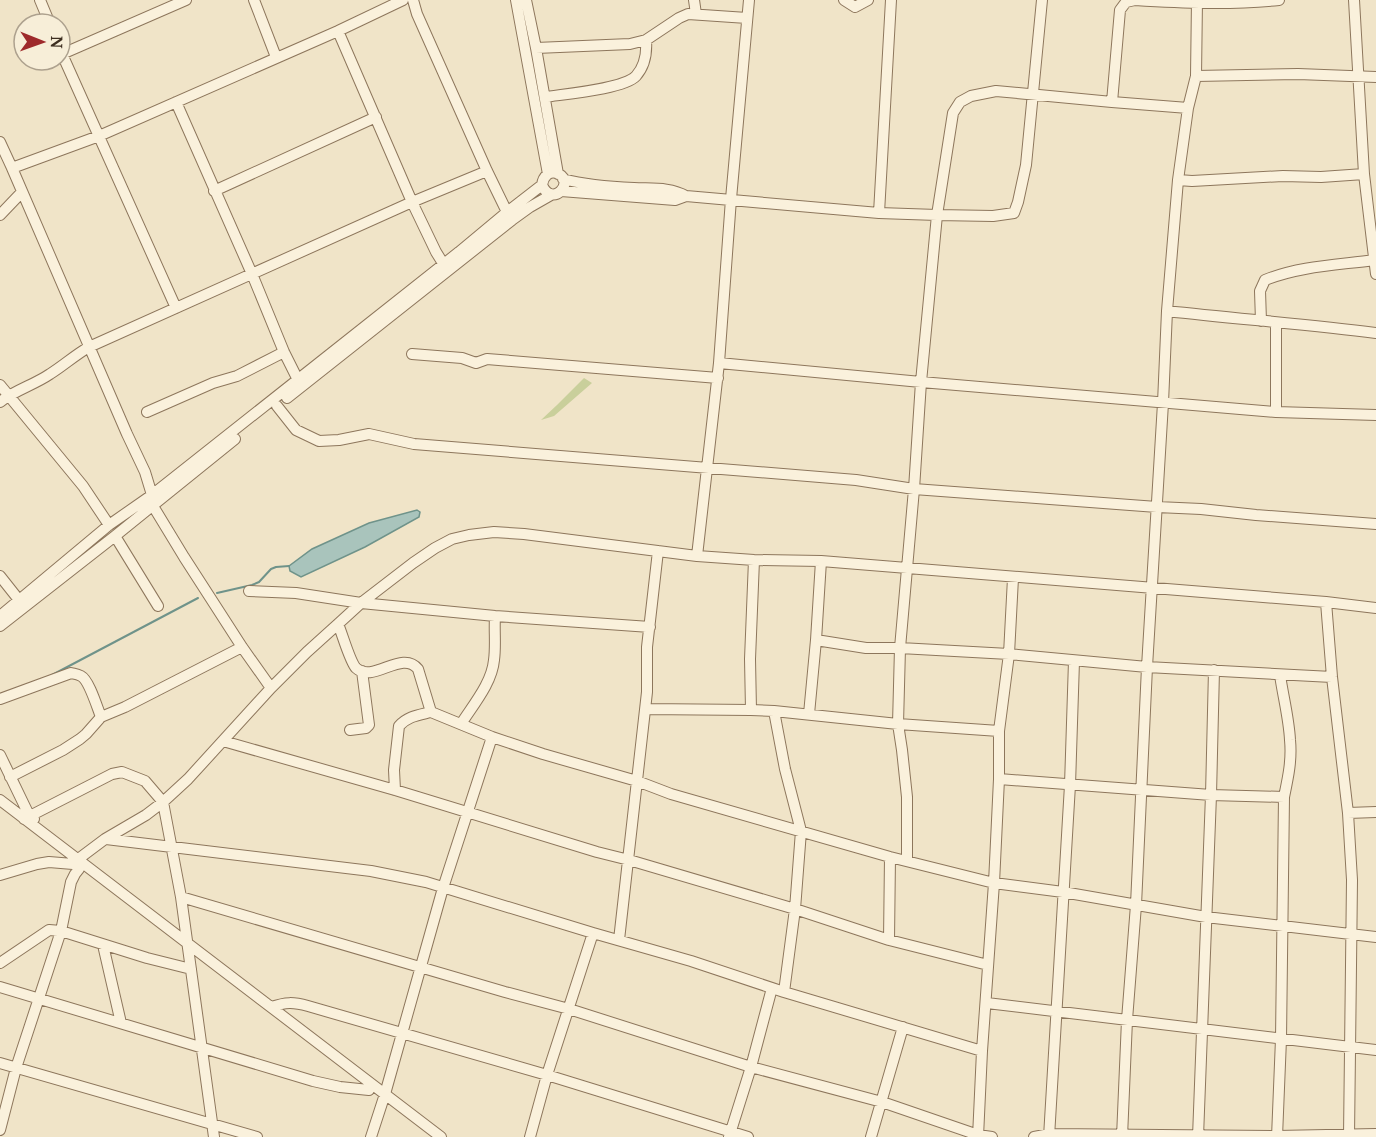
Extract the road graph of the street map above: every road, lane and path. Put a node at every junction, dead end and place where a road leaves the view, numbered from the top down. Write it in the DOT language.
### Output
graph roads {
  1 [pos="186,0"];
  2 [pos="254,0"];
  3 [pos="403,0"];
  4 [pos="413,0"];
  5 [pos="516,0"];
  6 [pos="526,0"];
  7 [pos="694,0"];
  8 [pos="749,0"];
  9 [pos="844,0"];
  10 [pos="868,0"];
  11 [pos="891,0"];
  12 [pos="1042,0"];
  13 [pos="1278,0"];
  14 [pos="1354,0"];
  15 [pos="1197,2"];
  16 [pos="696,14"];
  17 [pos="747,18"];
  18 [pos="338,31"];
  19 [pos="646,40"];
  20 [pos="72,47"];
  21 [pos="536,48"];
  22 [pos="276,57"];
  23 [pos="70,72"];
  24 [pos="1196,76"];
  25 [pos="1359,77"];
  26 [pos="1376,77"];
  27 [pos="1034,94"];
  28 [pos="545,97"];
  29 [pos="176,102"];
  30 [pos="1112,102"];
  31 [pos="1188,108"];
  32 [pos="376,117"];
  33 [pos="99,136"];
  34 [pos="0,142"];
  35 [pos="12,168"];
  36 [pos="487,171"];
  37 [pos="1364,174"];
  38 [pos="556,175"];
  39 [pos="1178,180"];
  40 [pos="542,185"];
  41 [pos="1371,190"];
  42 [pos="214,191"];
  43 [pos="22,192"];
  44 [pos="556,193"];
  45 [pos="686,196"];
  46 [pos="731,200"];
  47 [pos="412,202"];
  48 [pos="507,212"];
  49 [pos="879,213"];
  50 [pos="0,215"];
  51 [pos="937,215"];
  52 [pos="1374,260"];
  53 [pos="446,267"];
  54 [pos="252,274"];
  55 [pos="1376,274"];
  56 [pos="176,308"];
  57 [pos="1167,311"];
  58 [pos="1261,321"];
  59 [pos="1276,323"];
  60 [pos="1376,333"];
  61 [pos="89,347"];
  62 [pos="284,352"];
  63 [pos="411,354"];
  64 [pos="719,363"];
  65 [pos="718,378"];
  66 [pos="298,380"];
  67 [pos="921,382"];
  68 [pos="0,385"];
  69 [pos="4,399"];
  70 [pos="1163,403"];
  71 [pos="277,405"];
  72 [pos="147,412"];
  73 [pos="1276,412"];
  74 [pos="1376,415"];
  75 [pos="707,468"];
  76 [pos="914,489"];
  77 [pos="153,500"];
  78 [pos="1157,507"];
  79 [pos="1376,524"];
  80 [pos="109,525"];
  81 [pos="115,536"];
  82 [pos="658,551"];
  83 [pos="697,556"];
  84 [pos="754,560"];
  85 [pos="821,561"];
  86 [pos="907,569"];
  87 [pos="0,576"];
  88 [pos="1012,578"];
  89 [pos="1153,589"];
  90 [pos="249,591"];
  91 [pos="19,600"];
  92 [pos="1326,602"];
  93 [pos="361,603"];
  94 [pos="158,606"];
  95 [pos="1376,608"];
  96 [pos="0,616"];
  97 [pos="495,616"];
  98 [pos="338,624"];
  99 [pos="0,626"];
  100 [pos="650,627"];
  101 [pos="816,640"];
  102 [pos="242,647"];
  103 [pos="900,648"];
  104 [pos="1009,654"];
  105 [pos="1074,661"];
  106 [pos="1147,667"];
  107 [pos="1214,670"];
  108 [pos="362,671"];
  109 [pos="1280,675"];
  110 [pos="1332,677"];
  111 [pos="271,688"];
  112 [pos="0,699"];
  113 [pos="645,709"];
  114 [pos="751,710"];
  115 [pos="774,711"];
  116 [pos="431,712"];
  117 [pos="809,714"];
  118 [pos="101,717"];
  119 [pos="460,724"];
  120 [pos="898,724"];
  121 [pos="350,730"];
  122 [pos="999,731"];
  123 [pos="492,738"];
  124 [pos="223,741"];
  125 [pos="0,755"];
  126 [pos="10,777"];
  127 [pos="999,779"];
  128 [pos="637,781"];
  129 [pos="1070,785"];
  130 [pos="1141,789"];
  131 [pos="395,790"];
  132 [pos="1211,795"];
  133 [pos="1284,797"];
  134 [pos="0,800"];
  135 [pos="162,802"];
  136 [pos="0,808"];
  137 [pos="468,812"];
  138 [pos="1376,812"];
  139 [pos="1348,813"];
  140 [pos="26,817"];
  141 [pos="801,831"];
  142 [pos="105,839"];
  143 [pos="172,847"];
  144 [pos="890,857"];
  145 [pos="629,860"];
  146 [pos="907,861"];
  147 [pos="78,862"];
  148 [pos="0,875"];
  149 [pos="994,883"];
  150 [pos="443,888"];
  151 [pos="1063,892"];
  152 [pos="181,897"];
  153 [pos="1136,905"];
  154 [pos="795,909"];
  155 [pos="1206,917"];
  156 [pos="1282,926"];
  157 [pos="61,931"];
  158 [pos="593,933"];
  159 [pos="1351,935"];
  160 [pos="1376,937"];
  161 [pos="619,940"];
  162 [pos="889,940"];
  163 [pos="103,945"];
  164 [pos="188,947"];
  165 [pos="0,963"];
  166 [pos="988,965"];
  167 [pos="421,967"];
  168 [pos="191,969"];
  169 [pos="0,987"];
  170 [pos="772,988"];
  171 [pos="784,992"];
  172 [pos="38,998"];
  173 [pos="987,1003"];
  174 [pos="271,1007"];
  175 [pos="569,1009"];
  176 [pos="1057,1011"];
  177 [pos="1127,1020"];
  178 [pos="121,1023"];
  179 [pos="903,1027"];
  180 [pos="1202,1029"];
  181 [pos="402,1034"];
  182 [pos="1281,1039"];
  183 [pos="201,1047"];
  184 [pos="1350,1047"];
  185 [pos="982,1050"];
  186 [pos="1376,1050"];
  187 [pos="0,1063"];
  188 [pos="752,1067"];
  189 [pos="16,1068"];
  190 [pos="547,1075"];
  191 [pos="369,1090"];
  192 [pos="384,1098"];
  193 [pos="882,1102"];
  194 [pos="212,1124"];
  195 [pos="0,1130"];
  196 [pos="729,1134"];
  197 [pos="1376,1134"];
  198 [pos="1349,1135"];
  199 [pos="0,1136"];
  200 [pos="978,1136"];
  201 [pos="1049,1136"];
  202 [pos="1122,1136"];
  203 [pos="5,1137"];
  204 [pos="214,1137"];
  205 [pos="257,1137"];
  206 [pos="371,1137"];
  207 [pos="431,1137"];
  208 [pos="441,1137"];
  209 [pos="530,1137"];
  210 [pos="748,1137"];
  211 [pos="871,1137"];
  212 [pos="992,1137"];
  213 [pos="1034,1137"];
  214 [pos="1198,1137"];
  215 [pos="1277,1137"];
  1 -- 20 [label="street"];
  2 -- 22 [label="street"];
  3 -- 18 [label="street"];
  4 -- 36 [label="street"];
  5 -- 38 [label="street"];
  6 -- 21 [label="street"];
  7 -- 16 [label="street"];
  8 -- 17 [label="street"];
  9 -- 10 [label="street"];
  11 -- 49 [label="street"];
  12 -- 27 [label="street"];
  13 -- 15 [label="street"];
  14 -- 25 [label="street"];
  15 -- 24 [label="street"];
  15 -- 30 [label="street"];
  16 -- 17 [label="street"];
  16 -- 19 [label="street"];
  17 -- 46 [label="street"];
  18 -- 22 [label="street"];
  18 -- 32 [label="street"];
  19 -- 21 [label="street"];
  19 -- 28 [label="street"];
  21 -- 28 [label="street"];
  22 -- 29 [label="street"];
  23 -- 33 [label="street"];
  24 -- 25 [label="street"];
  24 -- 31 [label="street"];
  25 -- 26 [label="street"];
  25 -- 37 [label="street"];
  27 -- 30 [label="street"];
  27 -- 51 [label="street"];
  27 -- 51 [label="street"];
  28 -- 38 [label="street"];
  29 -- 33 [label="street"];
  29 -- 42 [label="street"];
  30 -- 31 [label="street"];
  31 -- 39 [label="street"];
  32 -- 42 [label="street"];
  32 -- 47 [label="street"];
  33 -- 35 [label="street"];
  33 -- 56 [label="street"];
  34 -- 35 [label="street"];
  35 -- 43 [label="street"];
  36 -- 47 [label="street"];
  36 -- 48 [label="street"];
  37 -- 39 [label="street"];
  37 -- 41 [label="street"];
  38 -- 40 [label="street"];
  38 -- 44 [label="street"];
  38 -- 45 [label="street"];
  39 -- 57 [label="street"];
  40 -- 44 [label="street"];
  40 -- 48 [label="street"];
  41 -- 52 [label="street"];
  42 -- 54 [label="street"];
  43 -- 50 [label="street"];
  43 -- 61 [label="street"];
  44 -- 45 [label="street"];
  44 -- 53 [label="street"];
  45 -- 46 [label="street"];
  46 -- 49 [label="street"];
  46 -- 64 [label="street"];
  47 -- 53 [label="street"];
  47 -- 54 [label="street"];
  48 -- 53 [label="street"];
  49 -- 51 [label="street"];
  51 -- 67 [label="street"];
  52 -- 55 [label="street"];
  52 -- 58 [label="street"];
  53 -- 66 [label="street"];
  53 -- 71 [label="street"];
  54 -- 56 [label="street"];
  54 -- 62 [label="street"];
  56 -- 61 [label="street"];
  57 -- 58 [label="street"];
  57 -- 70 [label="street"];
  58 -- 59 [label="street"];
  59 -- 60 [label="street"];
  59 -- 73 [label="street"];
  61 -- 69 [label="street"];
  61 -- 77 [label="street"];
  62 -- 66 [label="street"];
  62 -- 72 [label="street"];
  63 -- 65 [label="street"];
  64 -- 65 [label="street"];
  64 -- 67 [label="street"];
  65 -- 75 [label="street"];
  66 -- 77 [label="street"];
  67 -- 70 [label="street"];
  67 -- 76 [label="street"];
  68 -- 69 [label="street"];
  69 -- 80 [label="street"];
  70 -- 73 [label="street"];
  70 -- 78 [label="street"];
  71 -- 75 [label="street"];
  71 -- 77 [label="street"];
  73 -- 74 [label="street"];
  75 -- 76 [label="street"];
  75 -- 83 [label="street"];
  76 -- 78 [label="street"];
  76 -- 86 [label="street"];
  77 -- 80 [label="street"];
  77 -- 81 [label="street"];
  77 -- 102 [label="street"];
  78 -- 79 [label="street"];
  78 -- 89 [label="street"];
  80 -- 91 [label="street"];
  81 -- 94 [label="street"];
  81 -- 99 [label="street"];
  82 -- 83 [label="street"];
  82 -- 93 [label="street"];
  82 -- 100 [label="street"];
  83 -- 84 [label="street"];
  84 -- 85 [label="street"];
  84 -- 114 [label="street"];
  85 -- 86 [label="street"];
  85 -- 101 [label="street"];
  86 -- 88 [label="street"];
  86 -- 103 [label="street"];
  87 -- 91 [label="street"];
  88 -- 89 [label="street"];
  88 -- 104 [label="street"];
  89 -- 92 [label="street"];
  89 -- 106 [label="street"];
  90 -- 93 [label="street"];
  91 -- 96 [label="street"];
  92 -- 95 [label="street"];
  92 -- 110 [label="street"];
  93 -- 97 [label="street"];
  93 -- 98 [label="street"];
  97 -- 100 [label="street"];
  97 -- 119 [label="street"];
  98 -- 108 [label="street"];
  98 -- 111 [label="street"];
  100 -- 113 [label="street"];
  101 -- 103 [label="street"];
  101 -- 117 [label="street"];
  102 -- 111 [label="street"];
  102 -- 118 [label="street"];
  103 -- 104 [label="street"];
  103 -- 120 [label="street"];
  104 -- 105 [label="street"];
  104 -- 122 [label="street"];
  105 -- 106 [label="street"];
  105 -- 129 [label="street"];
  106 -- 107 [label="street"];
  106 -- 130 [label="street"];
  107 -- 109 [label="street"];
  107 -- 132 [label="street"];
  108 -- 116 [label="street"];
  108 -- 121 [label="street"];
  109 -- 110 [label="street"];
  109 -- 133 [label="street"];
  110 -- 139 [label="street"];
  111 -- 124 [label="street"];
  112 -- 118 [label="street"];
  113 -- 114 [label="street"];
  113 -- 128 [label="street"];
  114 -- 115 [label="street"];
  115 -- 117 [label="street"];
  115 -- 141 [label="street"];
  116 -- 119 [label="street"];
  116 -- 131 [label="street"];
  117 -- 120 [label="street"];
  118 -- 126 [label="street"];
  119 -- 123 [label="street"];
  120 -- 122 [label="street"];
  120 -- 146 [label="street"];
  122 -- 127 [label="street"];
  123 -- 128 [label="street"];
  123 -- 137 [label="street"];
  124 -- 131 [label="street"];
  124 -- 135 [label="street"];
  125 -- 126 [label="street"];
  126 -- 140 [label="street"];
  127 -- 129 [label="street"];
  127 -- 149 [label="street"];
  128 -- 141 [label="street"];
  128 -- 145 [label="street"];
  129 -- 130 [label="street"];
  129 -- 151 [label="street"];
  130 -- 132 [label="street"];
  130 -- 153 [label="street"];
  131 -- 137 [label="street"];
  132 -- 133 [label="street"];
  132 -- 155 [label="street"];
  133 -- 156 [label="street"];
  134 -- 140 [label="street"];
  135 -- 140 [label="street"];
  135 -- 142 [label="street"];
  135 -- 143 [label="street"];
  136 -- 147 [label="street"];
  137 -- 145 [label="street"];
  137 -- 150 [label="street"];
  138 -- 139 [label="street"];
  139 -- 159 [label="street"];
  140 -- 147 [label="street"];
  141 -- 144 [label="street"];
  141 -- 154 [label="street"];
  142 -- 143 [label="street"];
  142 -- 147 [label="street"];
  143 -- 150 [label="street"];
  143 -- 152 [label="street"];
  144 -- 146 [label="street"];
  144 -- 162 [label="street"];
  145 -- 154 [label="street"];
  145 -- 161 [label="street"];
  146 -- 149 [label="street"];
  147 -- 148 [label="street"];
  147 -- 157 [label="street"];
  147 -- 164 [label="street"];
  149 -- 151 [label="street"];
  149 -- 166 [label="street"];
  150 -- 158 [label="street"];
  150 -- 167 [label="street"];
  151 -- 153 [label="street"];
  151 -- 176 [label="street"];
  152 -- 164 [label="street"];
  152 -- 167 [label="street"];
  153 -- 155 [label="street"];
  153 -- 177 [label="street"];
  154 -- 162 [label="street"];
  154 -- 171 [label="street"];
  155 -- 156 [label="street"];
  155 -- 180 [label="street"];
  156 -- 159 [label="street"];
  156 -- 182 [label="street"];
  157 -- 163 [label="street"];
  157 -- 165 [label="street"];
  157 -- 172 [label="street"];
  158 -- 161 [label="street"];
  158 -- 175 [label="street"];
  159 -- 160 [label="street"];
  159 -- 184 [label="street"];
  161 -- 170 [label="street"];
  162 -- 166 [label="street"];
  163 -- 168 [label="street"];
  163 -- 178 [label="street"];
  164 -- 168 [label="street"];
  164 -- 174 [label="street"];
  164 -- 191 [label="street"];
  166 -- 173 [label="street"];
  167 -- 175 [label="street"];
  167 -- 181 [label="street"];
  168 -- 183 [label="street"];
  169 -- 172 [label="street"];
  170 -- 171 [label="street"];
  170 -- 188 [label="street"];
  171 -- 179 [label="street"];
  172 -- 178 [label="street"];
  172 -- 189 [label="street"];
  173 -- 176 [label="street"];
  173 -- 185 [label="street"];
  174 -- 181 [label="street"];
  174 -- 192 [label="street"];
  175 -- 188 [label="street"];
  175 -- 190 [label="street"];
  176 -- 177 [label="street"];
  176 -- 201 [label="street"];
  177 -- 180 [label="street"];
  177 -- 202 [label="street"];
  178 -- 183 [label="street"];
  179 -- 185 [label="street"];
  179 -- 193 [label="street"];
  180 -- 182 [label="street"];
  180 -- 214 [label="street"];
  181 -- 190 [label="street"];
  181 -- 192 [label="street"];
  182 -- 184 [label="street"];
  182 -- 215 [label="street"];
  183 -- 191 [label="street"];
  183 -- 194 [label="street"];
  184 -- 186 [label="street"];
  184 -- 198 [label="street"];
  185 -- 200 [label="street"];
  187 -- 189 [label="street"];
  188 -- 193 [label="street"];
  188 -- 196 [label="street"];
  189 -- 194 [label="street"];
  189 -- 195 [label="street"];
  190 -- 196 [label="street"];
  190 -- 209 [label="street"];
  191 -- 192 [label="street"];
  192 -- 206 [label="street"];
  192 -- 207 [label="street"];
  192 -- 208 [label="street"];
  193 -- 200 [label="street"];
  193 -- 211 [label="street"];
  194 -- 204 [label="street"];
  194 -- 205 [label="street"];
  196 -- 210 [label="street"];
  197 -- 198 [label="street"];
  198 -- 215 [label="street"];
  199 -- 203 [label="street"];
  200 -- 212 [label="street"];
  201 -- 202 [label="street"];
  201 -- 213 [label="street"];
  202 -- 214 [label="street"];
  214 -- 215 [label="street"];
}
